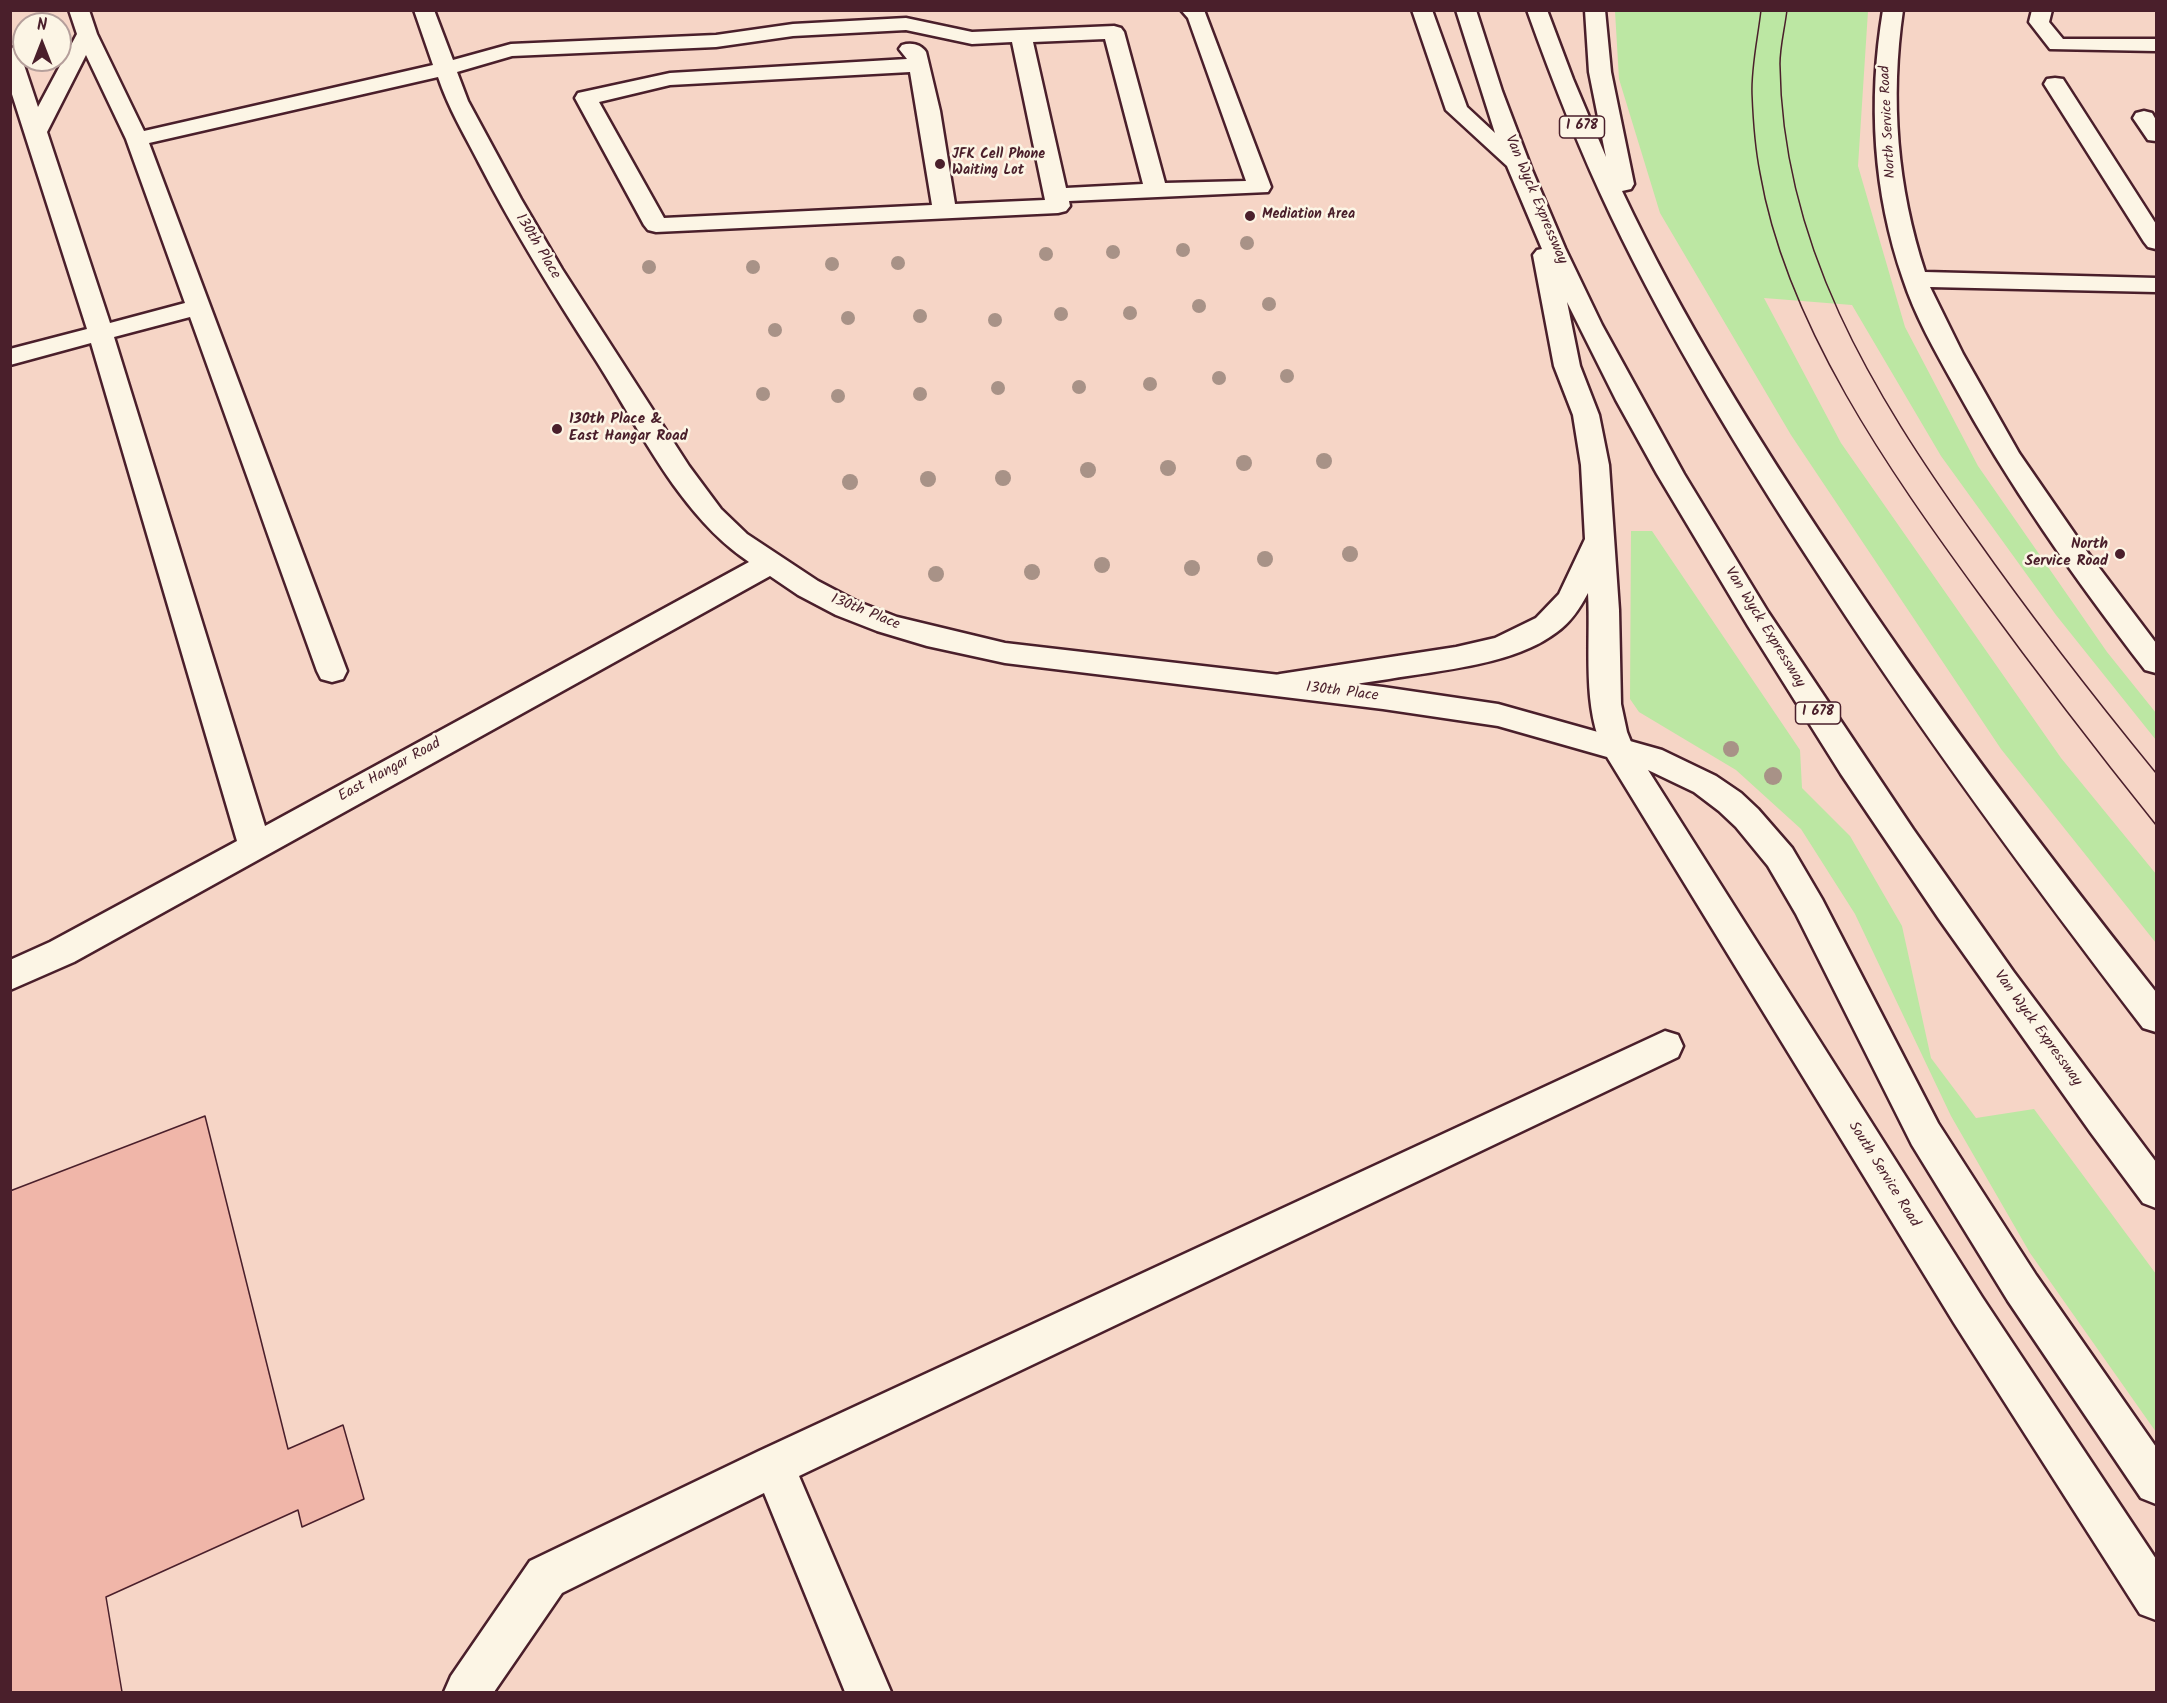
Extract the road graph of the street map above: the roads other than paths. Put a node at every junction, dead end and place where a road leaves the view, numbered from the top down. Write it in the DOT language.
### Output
graph roads {
  1 [pos="79,10"];
  2 [pos="424,10"];
  3 [pos="828,10"];
  4 [pos="1191,10"];
  5 [pos="1422,10"];
  6 [pos="1466,10"];
  7 [pos="1537,10"];
  8 [pos="1595,10"];
  9 [pos="1893,10"];
  10 [pos="2042,10"];
  11 [pos="814,11"];
  12 [pos="1011,30"];
  13 [pos="87,34"];
  14 [pos="716,41"];
  15 [pos="2157,45"];
  16 [pos="10,53"];
  17 [pos="919,65"];
  18 [pos="444,69"];
  19 [pos="2055,84"];
  20 [pos="2157,118"];
  21 [pos="35,133"];
  22 [pos="2157,135"];
  23 [pos="136,139"];
  24 [pos="1519,166"];
  25 [pos="1156,190"];
  26 [pos="1056,195"];
  27 [pos="1534,201"];
  28 [pos="944,211"];
  29 [pos="1635,241"];
  30 [pos="2157,242"];
  31 [pos="1915,279"];
  32 [pos="2157,285"];
  33 [pos="198,306"];
  34 [pos="100,332"];
  35 [pos="10,357"];
  36 [pos="1598,541"];
  37 [pos="769,564"];
  38 [pos="2157,663"];
  39 [pos="332,671"];
  40 [pos="1280,685"];
  41 [pos="1617,747"];
  42 [pos="254,844"];
  43 [pos="10,976"];
  44 [pos="2157,1018"];
  45 [pos="1665,1046"];
  46 [pos="2157,1191"];
  47 [pos="774,1466"];
  48 [pos="2157,1483"];
  49 [pos="2157,1598"];
  50 [pos="467,1692"];
  51 [pos="868,1692"];
  1 -- 13 [label="main road"];
  2 -- 18 [label="main road, 130th Place"];
  3 -- 11 [label="main road"];
  4 -- 25 [label="main road"];
  5 -- 24 [label="main road"];
  6 -- 24 [label="main road, Van Wyck Expressway / I 678"];
  7 -- 29 [label="main road, I 678"];
  8 -- 29 [label="main road"];
  9 -- 31 [label="main road, North Service Road"];
  10 -- 15 [label="main road"];
  12 -- 14 [label="main road"];
  12 -- 25 [label="main road"];
  12 -- 26 [label="main road"];
  13 -- 21 [label="main road"];
  13 -- 23 [label="main road"];
  14 -- 17 [label="main road"];
  14 -- 18 [label="main road"];
  16 -- 21 [label="main road"];
  17 -- 28 [label="main road"];
  17 -- 28 [label="main road"];
  18 -- 23 [label="main road"];
  18 -- 37 [label="main road, 130th Place"];
  19 -- 30 [label="main road"];
  20 -- 22 [label="main road"];
  21 -- 34 [label="main road"];
  23 -- 33 [label="main road"];
  24 -- 27 [label="main road, Van Wyck Expressway / I 678"];
  25 -- 26 [label="main road"];
  26 -- 28 [label="main road"];
  27 -- 36 [label="main road, South Service Road"];
  27 -- 46 [label="main road, Van Wyck Expressway / I 678"];
  29 -- 44 [label="main road, I 678"];
  31 -- 32 [label="main road"];
  31 -- 38 [label="main road, North Service Road"];
  33 -- 34 [label="main road"];
  33 -- 39 [label="main road"];
  34 -- 35 [label="main road"];
  34 -- 42 [label="main road"];
  36 -- 40 [label="main road"];
  36 -- 41 [label="main road, South Service Road"];
  37 -- 40 [label="main road, 130th Place"];
  37 -- 42 [label="main road, East Hangar Road"];
  40 -- 41 [label="main road, 130th Place"];
  41 -- 48 [label="main road, 130th Place"];
  41 -- 49 [label="main road, South Service Road"];
  42 -- 43 [label="main road, East Hangar Road"];
  45 -- 47 [label="main road"];
  47 -- 50 [label="main road"];
  47 -- 51 [label="main road"];
}
